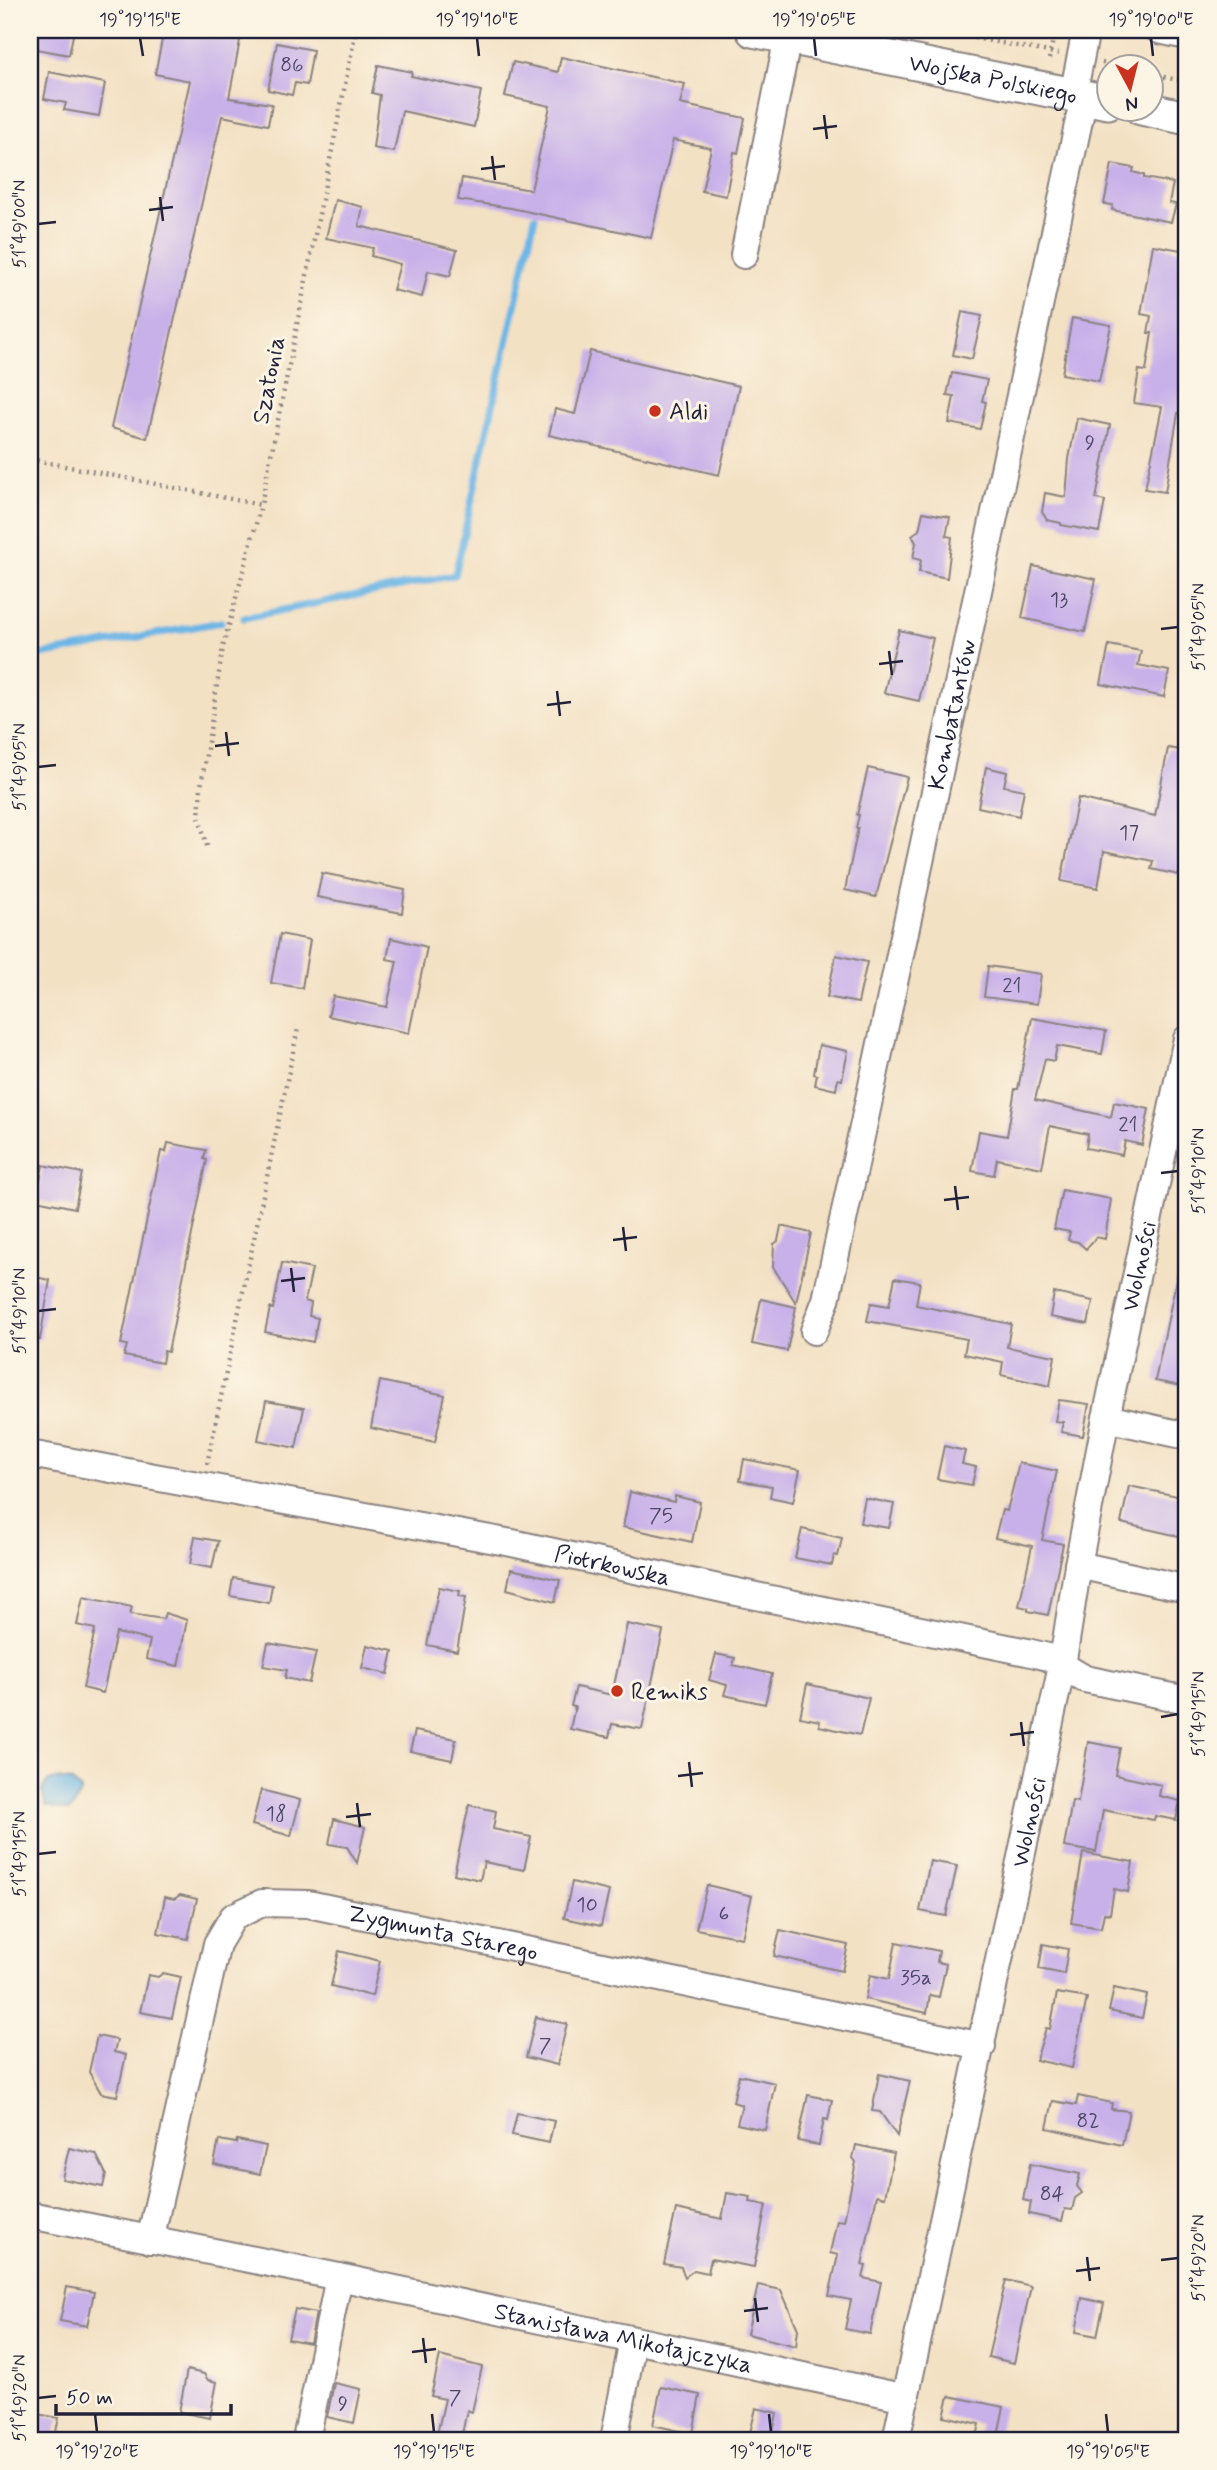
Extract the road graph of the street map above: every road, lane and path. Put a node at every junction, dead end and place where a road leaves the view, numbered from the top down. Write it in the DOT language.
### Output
graph roads {
  1 [pos="356,30"];
  2 [pos="753,30"];
  3 [pos="933,30"];
  4 [pos="1055,30"];
  5 [pos="1086,30"];
  6 [pos="1159,30"];
  7 [pos="1187,36"];
  8 [pos="788,37"];
  9 [pos="1050,56"];
  10 [pos="1081,58"];
  11 [pos="1094,61"];
  12 [pos="1164,77"];
  13 [pos="1187,82"];
  14 [pos="1088,98"];
  15 [pos="1164,113"];
  16 [pos="1187,118"];
  17 [pos="744,255"];
  18 [pos="30,458"];
  19 [pos="261,505"];
  20 [pos="207,846"];
  21 [pos="298,1028"];
  22 [pos="1187,1039"];
  23 [pos="814,1331"];
  24 [pos="1106,1418"];
  25 [pos="1187,1436"];
  26 [pos="30,1454"];
  27 [pos="203,1485"];
  28 [pos="1078,1565"];
  29 [pos="1187,1588"];
  30 [pos="1062,1666"];
  31 [pos="1187,1700"];
  32 [pos="982,2046"];
  33 [pos="30,2215"];
  34 [pos="150,2240"];
  35 [pos="340,2277"];
  36 [pos="633,2340"];
  37 [pos="906,2398"];
  38 [pos="306,2440"];
  39 [pos="614,2440"];
  40 [pos="896,2440"];
  1 -- 19 [label="path, Szatonia"];
  2 -- 8 [label="main road, Wojska Polskiego"];
  3 -- 9 [label="path"];
  4 -- 9 [label="path"];
  5 -- 10 [label="street, Kombatantów"];
  6 -- 7 [label="street"];
  8 -- 14 [label="main road, Wojska Polskiego"];
  8 -- 17 [label="street"];
  9 -- 10 [label="path"];
  10 -- 11 [label="path"];
  10 -- 14 [label="street, Kombatantów"];
  12 -- 13 [label="path"];
  14 -- 23 [label="street, Kombatantów"];
  15 -- 16 [label="main road"];
  18 -- 19 [label="path"];
  19 -- 20 [label="path, Szatonia"];
  21 -- 27 [label="path"];
  22 -- 24 [label="street, Wolności"];
  24 -- 25 [label="street"];
  24 -- 28 [label="street, Wolności"];
  26 -- 27 [label="street, Piotrkowska"];
  27 -- 30 [label="street, Piotrkowska"];
  28 -- 29 [label="street"];
  28 -- 30 [label="street, Wolności"];
  30 -- 31 [label="street, Piotrkowska"];
  30 -- 32 [label="street, Wolności"];
  32 -- 34 [label="street, Zygmunta Starego"];
  32 -- 37 [label="street, Wolności"];
  33 -- 34 [label="street, Stanisława Mikołajczyka"];
  34 -- 35 [label="street, Stanisława Mikołajczyka"];
  35 -- 36 [label="street, Stanisława Mikołajczyka"];
  35 -- 38 [label="street"];
  36 -- 37 [label="street, Stanisława Mikołajczyka"];
  36 -- 39 [label="street"];
  37 -- 40 [label="street, Wolności"];
}
